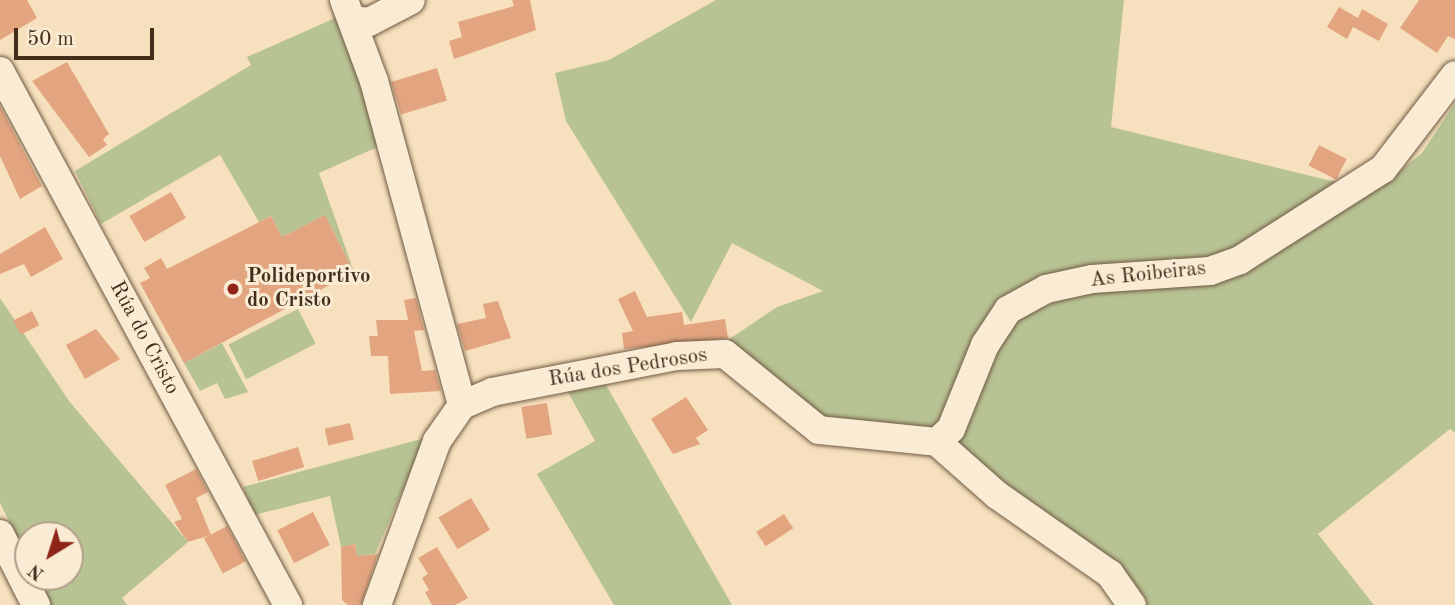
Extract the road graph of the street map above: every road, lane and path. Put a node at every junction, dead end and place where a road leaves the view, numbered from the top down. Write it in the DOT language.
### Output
graph roads {
  1 [pos="411,0"];
  2 [pos="348,10"];
  3 [pos="0,71"];
  4 [pos="1455,75"];
  5 [pos="463,405"];
  6 [pos="937,442"];
  7 [pos="0,534"];
  8 [pos="36,605"];
  9 [pos="288,605"];
  10 [pos="377,605"];
  11 [pos="1132,605"];
  1 -- 2 [label="street"];
  2 -- 5 [label="street"];
  3 -- 9 [label="street, Rúa do Cristo"];
  4 -- 6 [label="street, As Roibeiras"];
  5 -- 6 [label="street, Rúa dos Pedrosos"];
  5 -- 10 [label="street"];
  6 -- 11 [label="street"];
  7 -- 8 [label="street"];
}
